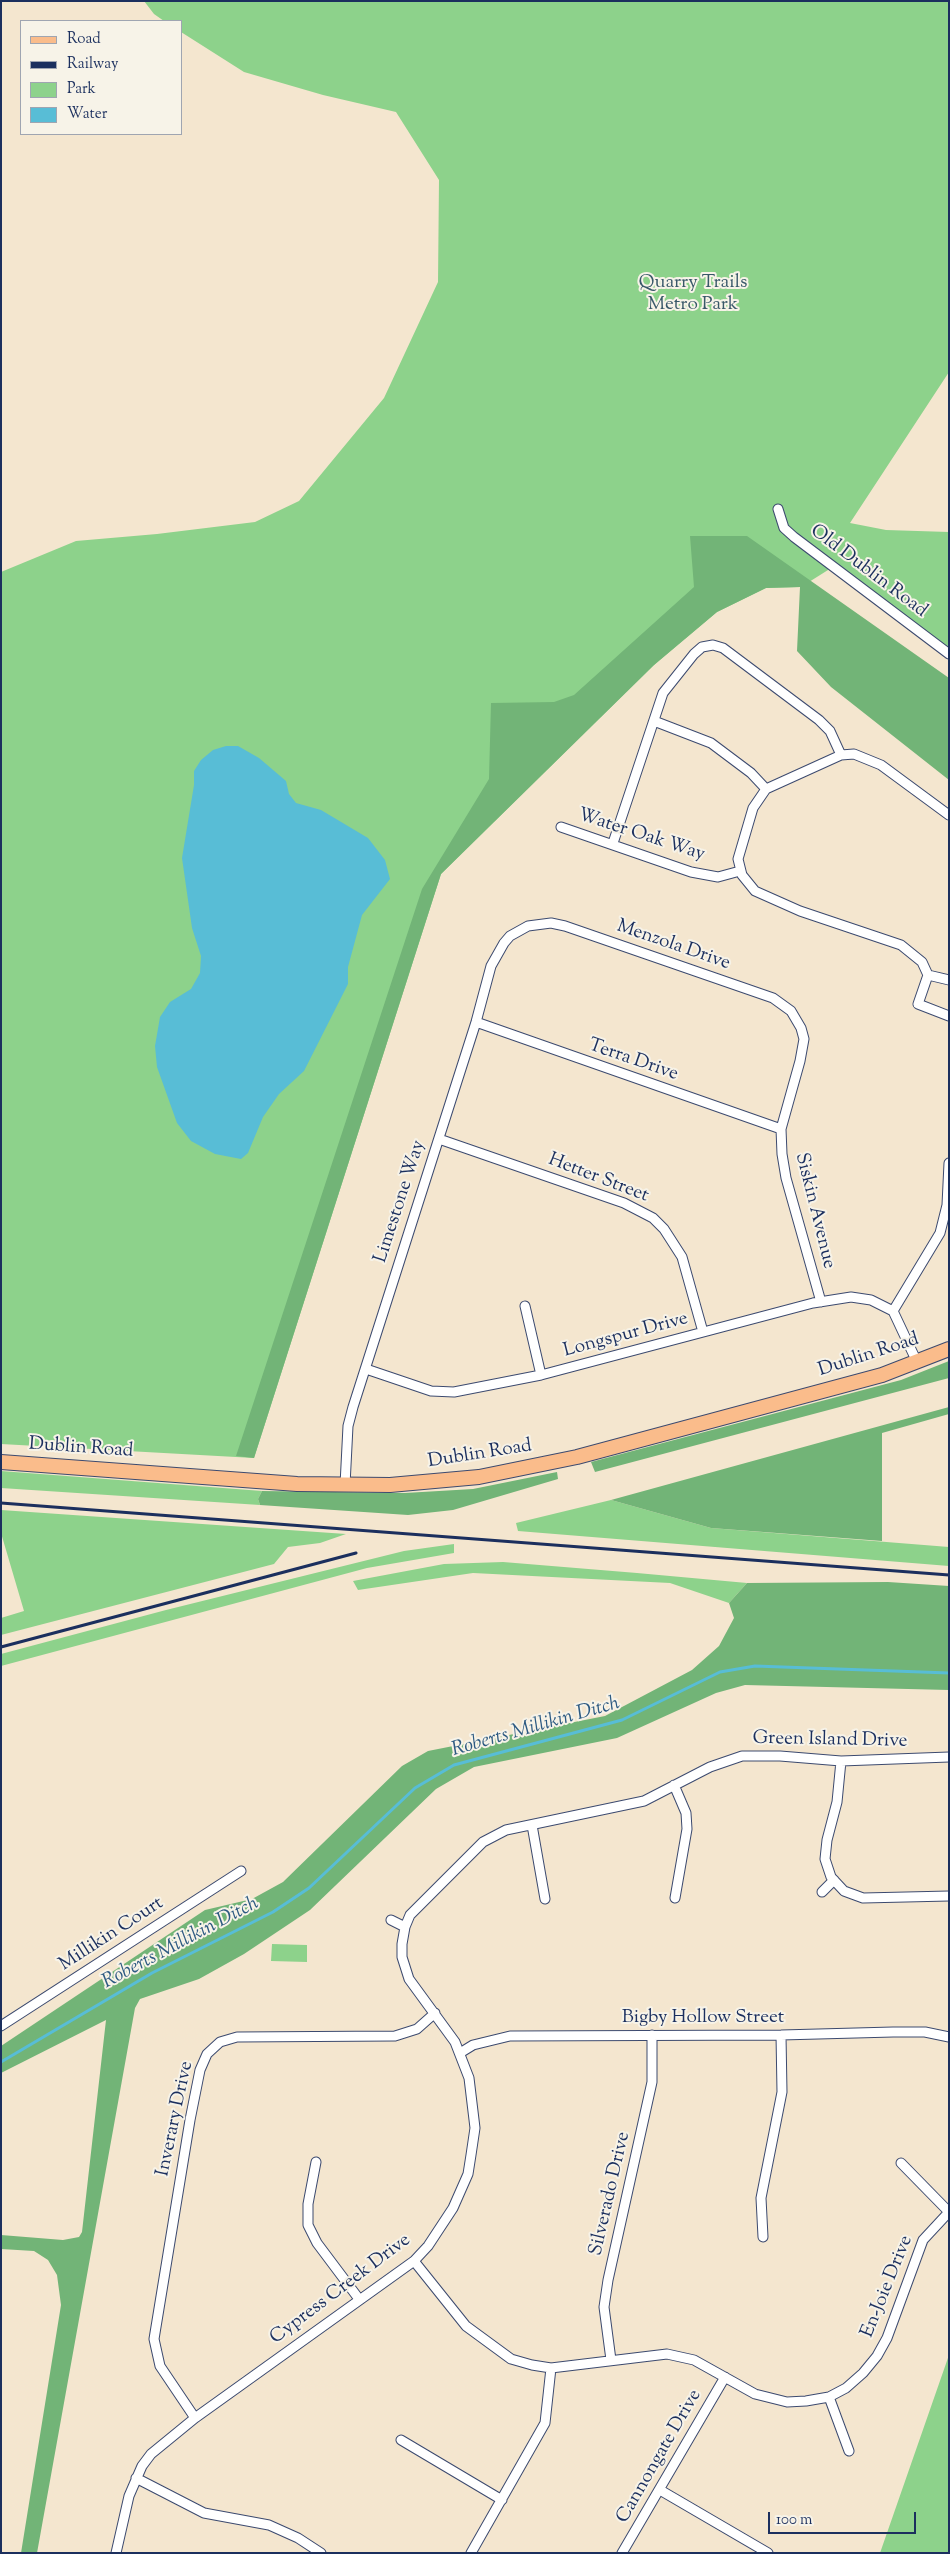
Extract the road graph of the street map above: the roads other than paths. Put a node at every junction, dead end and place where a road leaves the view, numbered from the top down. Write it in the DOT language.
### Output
graph roads {
  1 [pos="778,509"];
  2 [pos="949,654"];
  3 [pos="654,721"];
  4 [pos="841,755"];
  5 [pos="766,789"];
  6 [pos="949,815"];
  7 [pos="561,827"];
  8 [pos="613,843"];
  9 [pos="740,871"];
  10 [pos="510,936"];
  11 [pos="928,975"];
  12 [pos="949,980"];
  13 [pos="949,1016"];
  14 [pos="476,1022"];
  15 [pos="804,1040"];
  16 [pos="781,1129"];
  17 [pos="439,1139"];
  18 [pos="949,1163"];
  19 [pos="821,1302"];
  20 [pos="525,1306"];
  21 [pos="893,1311"];
  22 [pos="702,1332"];
  23 [pos="949,1349"];
  24 [pos="916,1362"];
  25 [pos="366,1370"];
  26 [pos="541,1375"];
  27 [pos="1,1462"];
  28 [pos="345,1485"];
  29 [pos="949,1757"];
  30 [pos="841,1761"];
  31 [pos="674,1785"];
  32 [pos="532,1825"];
  33 [pos="241,1871"];
  34 [pos="834,1880"];
  35 [pos="822,1892"];
  36 [pos="949,1896"];
  37 [pos="675,1898"];
  38 [pos="545,1900"];
  39 [pos="391,1920"];
  40 [pos="405,1927"];
  41 [pos="435,2013"];
  42 [pos="1,2026"];
  43 [pos="781,2035"];
  44 [pos="652,2036"];
  45 [pos="949,2037"];
  46 [pos="460,2053"];
  47 [pos="316,2162"];
  48 [pos="901,2163"];
  49 [pos="949,2212"];
  50 [pos="763,2237"];
  51 [pos="414,2260"];
  52 [pos="359,2299"];
  53 [pos="611,2360"];
  54 [pos="551,2368"];
  55 [pos="725,2377"];
  56 [pos="829,2396"];
  57 [pos="195,2418"];
  58 [pos="401,2440"];
  59 [pos="850,2451"];
  60 [pos="136,2478"];
  61 [pos="660,2490"];
  62 [pos="502,2500"];
  63 [pos="116,2553"];
  64 [pos="321,2553"];
  65 [pos="471,2553"];
  66 [pos="622,2553"];
  67 [pos="768,2553"];
  1 -- 2 [label="street, Old Dublin Road"];
  3 -- 4 [label="street"];
  3 -- 5 [label="street"];
  3 -- 8 [label="street"];
  4 -- 5 [label="street"];
  4 -- 6 [label="street"];
  5 -- 9 [label="street"];
  7 -- 8 [label="street, Water Oak Way"];
  8 -- 9 [label="street, Water Oak Way"];
  9 -- 11 [label="street"];
  10 -- 14 [label="street, Limestone Way"];
  10 -- 15 [label="street, Menzola Drive"];
  11 -- 12 [label="street"];
  11 -- 13 [label="street"];
  14 -- 16 [label="street, Terra Drive"];
  14 -- 17 [label="street, Limestone Way"];
  15 -- 16 [label="street, Siskin Avenue"];
  16 -- 19 [label="street, Siskin Avenue"];
  17 -- 22 [label="street, Hetter Street"];
  17 -- 25 [label="street, Limestone Way"];
  18 -- 21 [label="street"];
  19 -- 21 [label="street, Longspur Drive"];
  19 -- 22 [label="street, Longspur Drive"];
  20 -- 26 [label="street"];
  21 -- 24 [label="street"];
  22 -- 26 [label="street, Longspur Drive"];
  23 -- 24 [label="main road, Dublin Road"];
  24 -- 28 [label="main road, Dublin Road"];
  25 -- 26 [label="street, Longspur Drive"];
  25 -- 28 [label="street, Limestone Way"];
  27 -- 28 [label="main road, Dublin Road"];
  29 -- 30 [label="street, Green Island Drive"];
  30 -- 31 [label="street, Green Island Drive"];
  30 -- 34 [label="street"];
  31 -- 32 [label="street, Green Island Drive"];
  31 -- 37 [label="street"];
  32 -- 38 [label="street"];
  32 -- 40 [label="street, Green Island Drive"];
  33 -- 42 [label="street, Millikin Court"];
  34 -- 35 [label="street"];
  34 -- 36 [label="street"];
  39 -- 40 [label="street"];
  40 -- 41 [label="street, Cypress Creek Drive"];
  41 -- 46 [label="street, Cypress Creek Drive"];
  41 -- 57 [label="street, Inverary Drive"];
  43 -- 44 [label="street, Bigby Hollow Street"];
  43 -- 45 [label="street, Bigby Hollow Street"];
  43 -- 50 [label="street"];
  44 -- 46 [label="street, Bigby Hollow Street"];
  44 -- 53 [label="street, Silverado Drive"];
  46 -- 51 [label="street, Cypress Creek Drive"];
  47 -- 52 [label="street"];
  48 -- 49 [label="street"];
  49 -- 56 [label="street, En-Joie Drive"];
  51 -- 52 [label="street, Cypress Creek Drive"];
  51 -- 54 [label="street, En-Joie Drive"];
  52 -- 57 [label="street, Cypress Creek Drive"];
  53 -- 54 [label="street, En-Joie Drive"];
  53 -- 55 [label="street, En-Joie Drive"];
  54 -- 62 [label="street"];
  55 -- 56 [label="street, En-Joie Drive"];
  55 -- 61 [label="street, Cannongate Drive"];
  56 -- 59 [label="street"];
  57 -- 60 [label="street, Cypress Creek Drive"];
  58 -- 62 [label="street"];
  60 -- 63 [label="street, Cypress Creek Drive"];
  60 -- 64 [label="street"];
  61 -- 66 [label="street, Cannongate Drive"];
  61 -- 67 [label="street"];
  62 -- 65 [label="street"];
}
